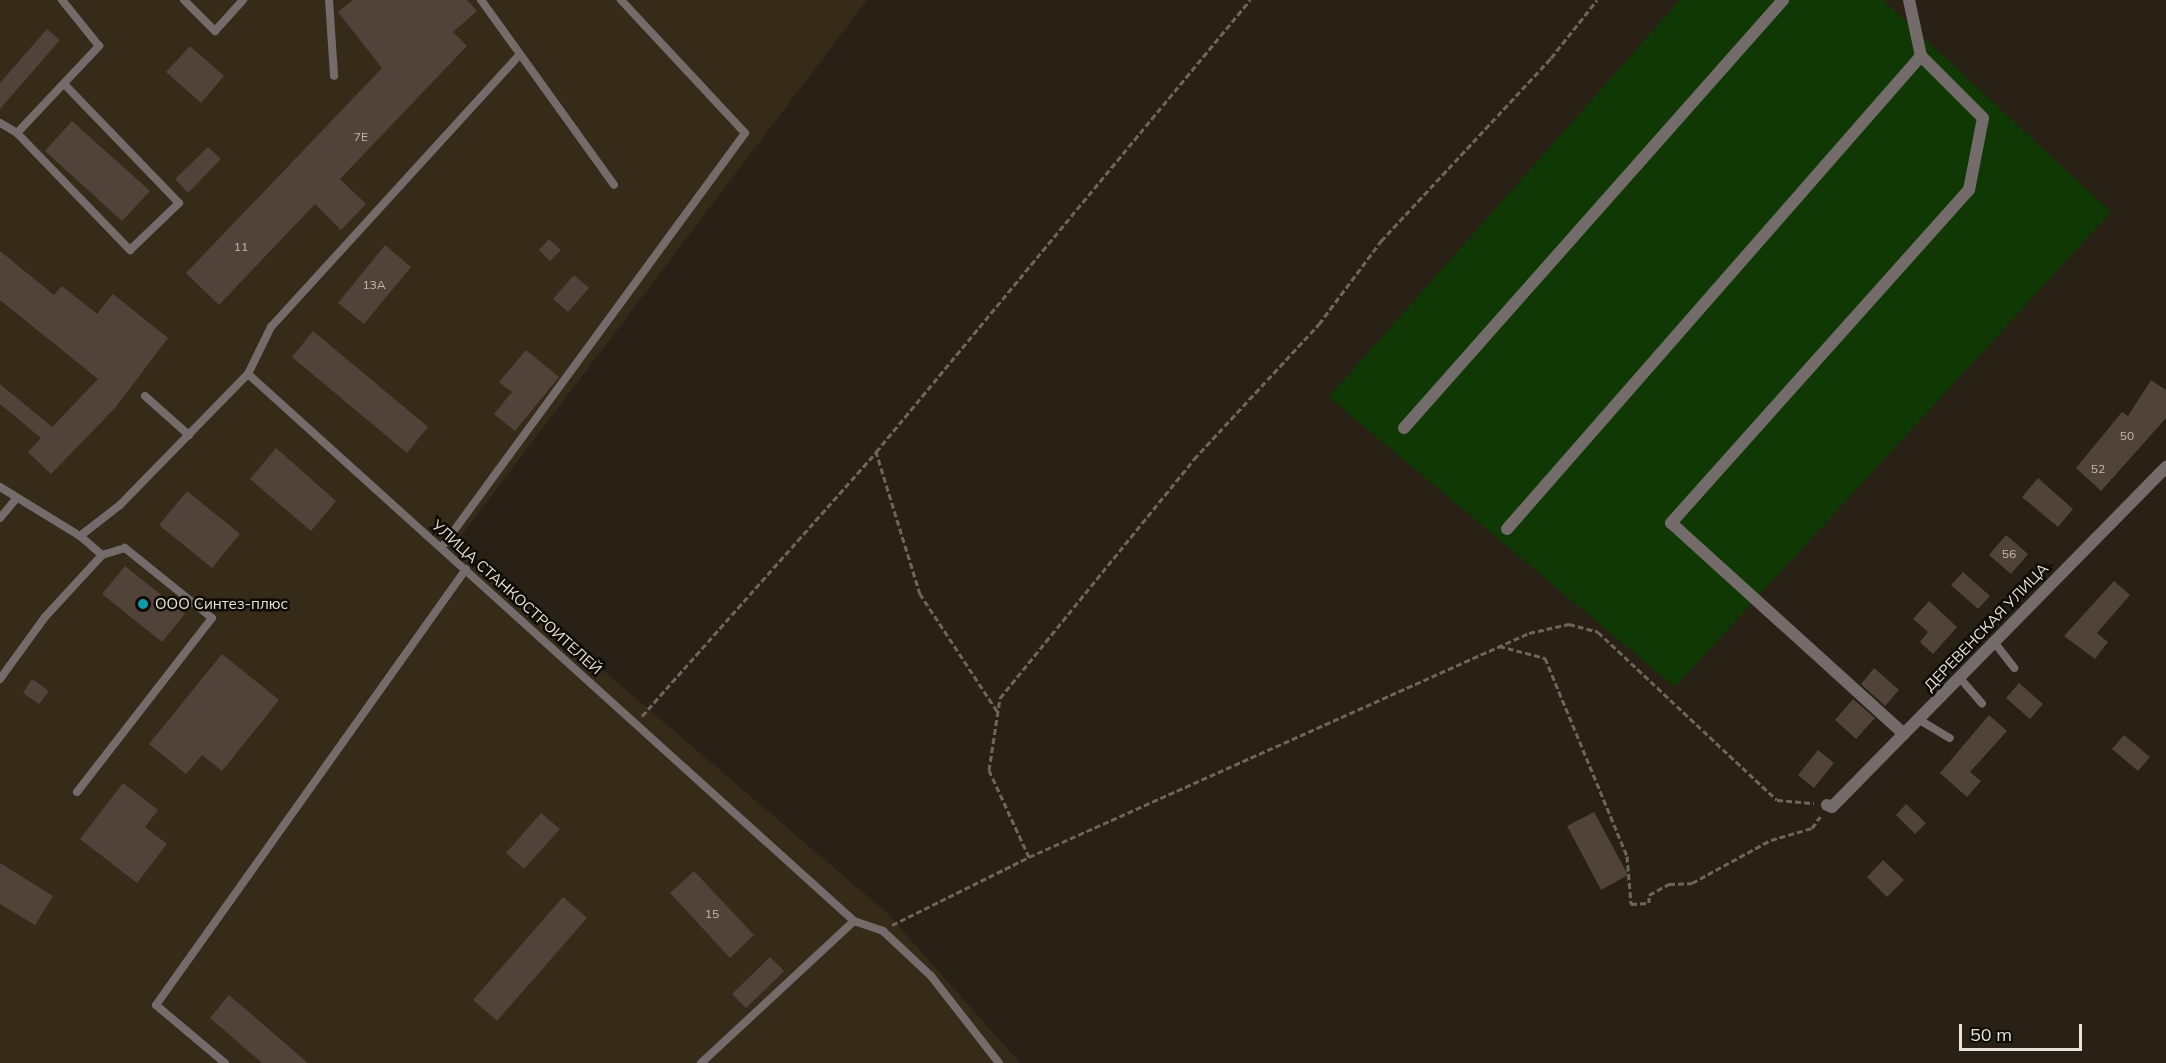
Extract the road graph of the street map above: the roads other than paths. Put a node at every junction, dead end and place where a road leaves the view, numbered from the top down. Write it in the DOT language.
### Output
graph roads {
  1 [pos="62,0"];
  2 [pos="184,0"];
  3 [pos="243,0"];
  4 [pos="328,0"];
  5 [pos="481,0"];
  6 [pos="621,0"];
  7 [pos="1783,0"];
  8 [pos="1909,0"];
  9 [pos="520,54"];
  10 [pos="1922,56"];
  11 [pos="334,76"];
  12 [pos="64,84"];
  13 [pos="0,123"];
  14 [pos="17,133"];
  15 [pos="614,185"];
  16 [pos="245,380"];
  17 [pos="145,396"];
  18 [pos="1404,428"];
  19 [pos="189,435"];
  20 [pos="2166,467"];
  21 [pos="0,487"];
  22 [pos="15,500"];
  23 [pos="0,518"];
  24 [pos="1507,530"];
  25 [pos="80,536"];
  26 [pos="442,547"];
  27 [pos="102,555"];
  28 [pos="466,569"];
  29 [pos="1994,642"];
  30 [pos="2014,668"];
  31 [pos="1959,677"];
  32 [pos="0,679"];
  33 [pos="1982,704"];
  34 [pos="1918,719"];
  35 [pos="1904,734"];
  36 [pos="1950,738"];
  37 [pos="77,792"];
  38 [pos="1827,805"];
  39 [pos="854,921"];
  40 [pos="225,1063"];
  41 [pos="701,1063"];
  42 [pos="999,1063"];
  1 -- 12 [label="lane"];
  2 -- 3 [label="lane"];
  4 -- 11 [label="lane"];
  5 -- 9 [label="lane"];
  6 -- 26 [label="lane"];
  7 -- 18 [label="street"];
  8 -- 10 [label="street"];
  9 -- 15 [label="lane"];
  9 -- 16 [label="lane"];
  10 -- 24 [label="street"];
  10 -- 35 [label="street"];
  12 -- 14 [label="lane"];
  12 -- 14 [label="lane"];
  13 -- 14 [label="lane"];
  16 -- 19 [label="lane"];
  16 -- 26 [label="lane, УЛИЦА СТАНКОСТРОИТЕЛЕЙ"];
  17 -- 19 [label="lane"];
  19 -- 25 [label="lane"];
  20 -- 29 [label="street, ДЕРЕВЕНСКАЯ УЛИЦА"];
  21 -- 22 [label="lane"];
  22 -- 23 [label="lane"];
  22 -- 25 [label="lane"];
  25 -- 27 [label="lane"];
  26 -- 28 [label="lane, УЛИЦА СТАНКОСТРОИТЕЛЕЙ"];
  27 -- 32 [label="lane"];
  27 -- 37 [label="lane"];
  28 -- 39 [label="lane, УЛИЦА СТАНКОСТРОИТЕЛЕЙ"];
  28 -- 40 [label="lane"];
  29 -- 30 [label="lane"];
  29 -- 31 [label="street, ДЕРЕВЕНСКАЯ УЛИЦА"];
  31 -- 33 [label="lane"];
  31 -- 34 [label="street, ДЕРЕВЕНСКАЯ УЛИЦА"];
  34 -- 35 [label="street, ДЕРЕВЕНСКАЯ УЛИЦА"];
  34 -- 36 [label="lane"];
  35 -- 38 [label="street, ДЕРЕВЕНСКАЯ УЛИЦА"];
  39 -- 41 [label="lane"];
  39 -- 42 [label="lane"];
}
